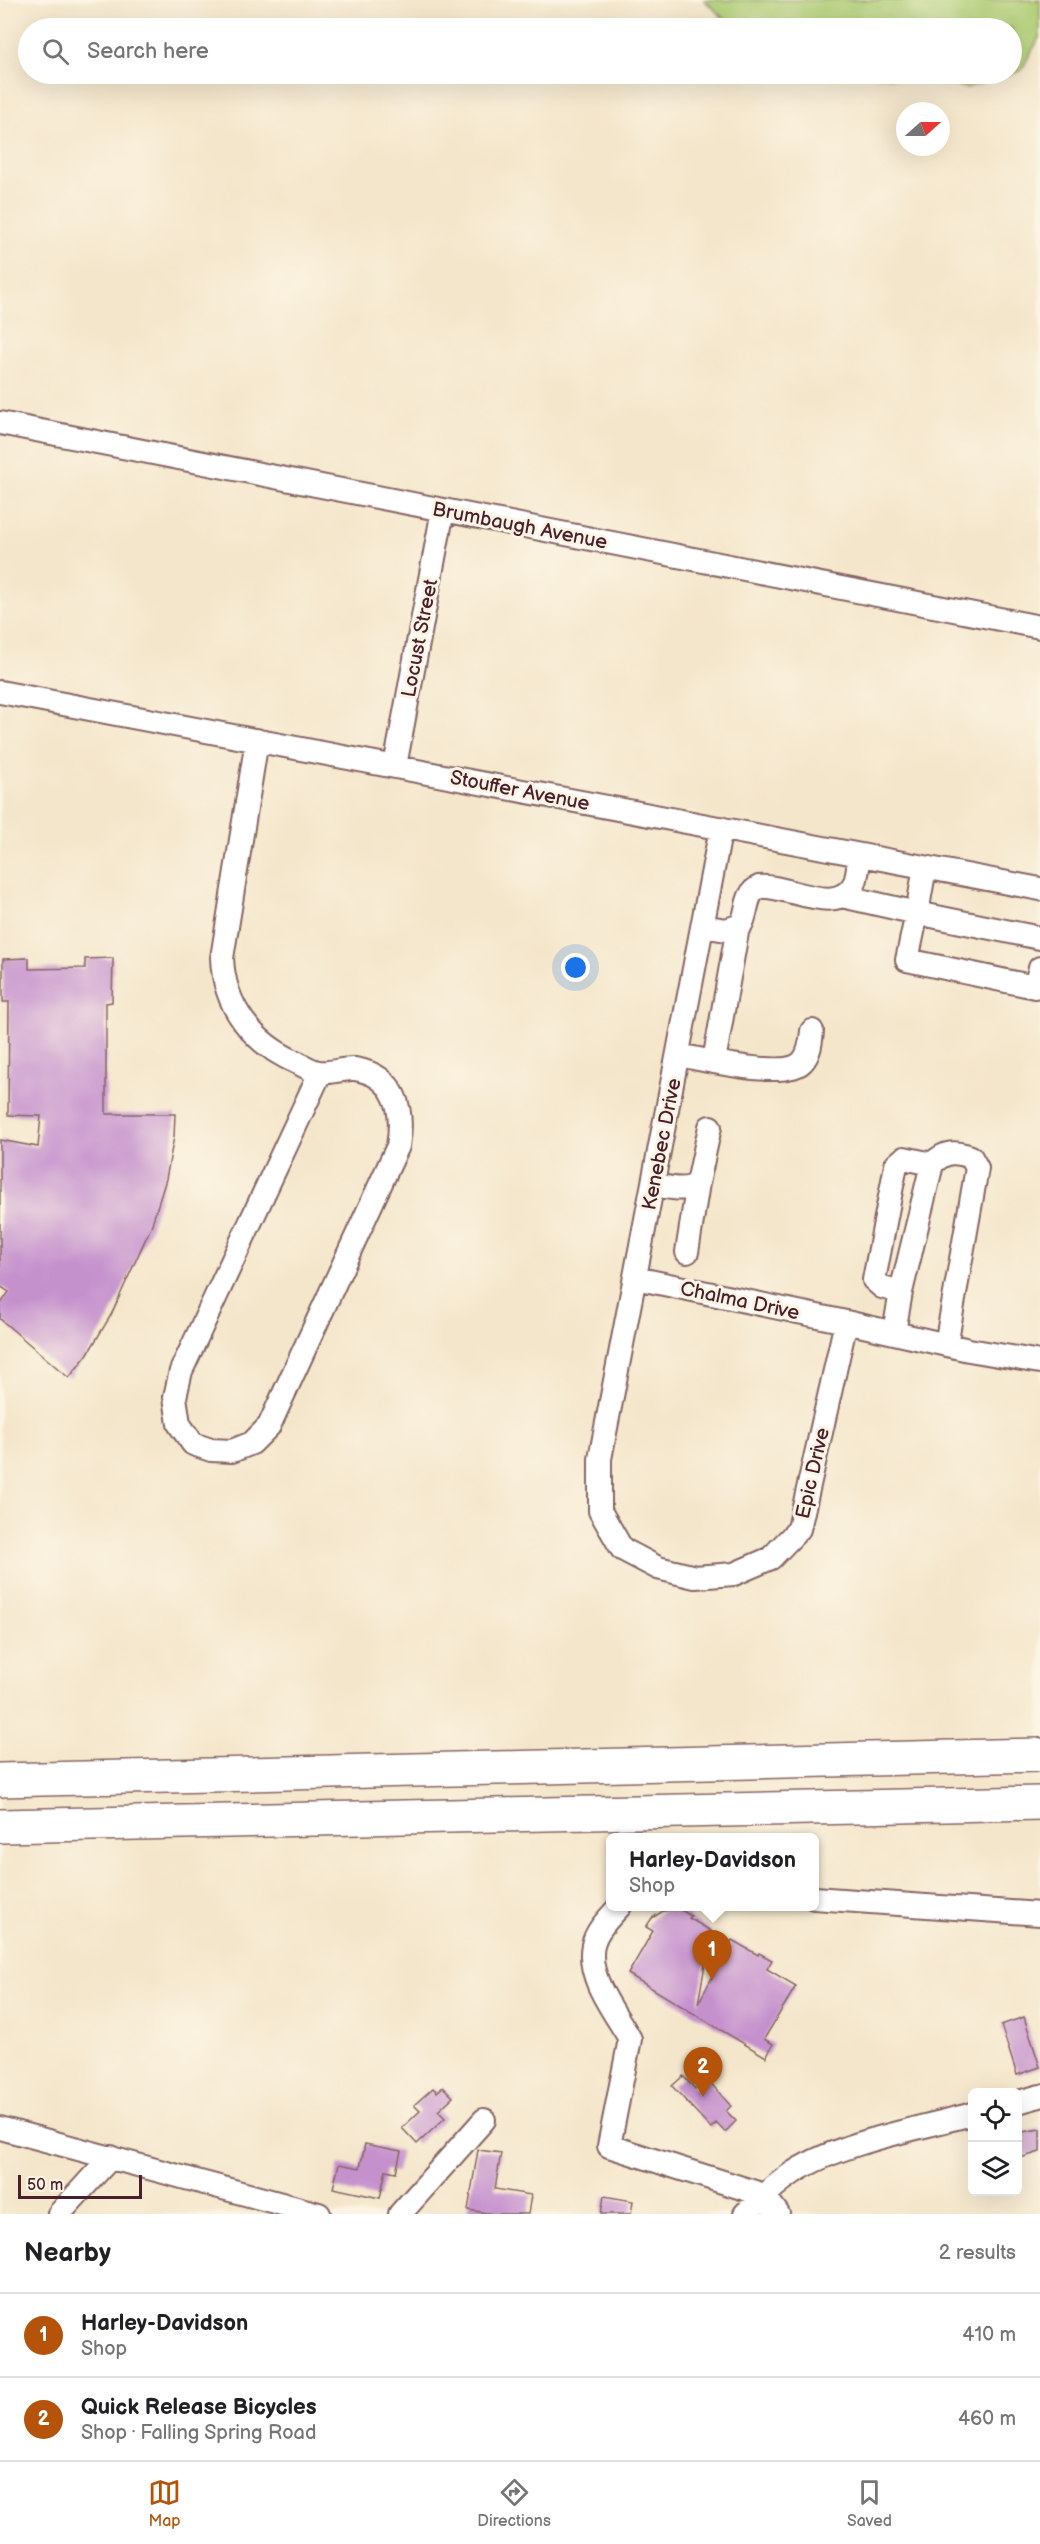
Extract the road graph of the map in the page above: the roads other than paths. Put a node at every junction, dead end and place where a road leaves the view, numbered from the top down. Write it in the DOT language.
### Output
graph roads {
  1 [pos="0,423"];
  2 [pos="443,510"];
  3 [pos="1040,627"];
  4 [pos="0,692"];
  5 [pos="258,740"];
  6 [pos="395,766"];
  7 [pos="722,828"];
  8 [pos="860,855"];
  9 [pos="925,867"];
  10 [pos="1040,889"];
  11 [pos="842,896"];
  12 [pos="917,913"];
  13 [pos="703,926"];
  14 [pos="738,927"];
  15 [pos="1040,938"];
  16 [pos="1040,968"];
  17 [pos="812,1031"];
  18 [pos="678,1055"];
  19 [pos="714,1061"];
  20 [pos="320,1072"];
  21 [pos="710,1127"];
  22 [pos="932,1164"];
  23 [pos="698,1183"];
  24 [pos="653,1185"];
  25 [pos="687,1252"];
  26 [pos="635,1278"];
  27 [pos="901,1292"];
  28 [pos="846,1322"];
  29 [pos="894,1332"];
  30 [pos="946,1345"];
  31 [pos="1040,1362"];
  32 [pos="600,1459"];
  33 [pos="1040,1739"];
  34 [pos="1040,1755"];
  35 [pos="838,1760"];
  36 [pos="0,1780"];
  37 [pos="1040,1803"];
  38 [pos="717,1810"];
  39 [pos="1040,1817"];
  40 [pos="0,1826"];
  41 [pos="819,1898"];
  42 [pos="615,1911"];
  43 [pos="1040,1914"];
  44 [pos="1040,2096"];
  45 [pos="1022,2101"];
  46 [pos="968,2115"];
  47 [pos="484,2120"];
  48 [pos="0,2128"];
  49 [pos="111,2157"];
  50 [pos="764,2195"];
  51 [pos="59,2214"];
  52 [pos="319,2214"];
  53 [pos="400,2214"];
  54 [pos="745,2214"];
  55 [pos="778,2214"];
  1 -- 2 [label="street, Brumbaugh Avenue"];
  2 -- 3 [label="street, Brumbaugh Avenue"];
  2 -- 6 [label="street, Locust Street"];
  4 -- 5 [label="street, Stouffer Avenue"];
  5 -- 6 [label="street, Stouffer Avenue"];
  5 -- 20 [label="street"];
  6 -- 7 [label="street, Stouffer Avenue"];
  7 -- 8 [label="street, Stouffer Avenue"];
  7 -- 13 [label="street, Kenebec Drive"];
  8 -- 9 [label="street, Stouffer Avenue"];
  8 -- 11 [label="street"];
  9 -- 10 [label="street, Stouffer Avenue"];
  9 -- 12 [label="street"];
  11 -- 12 [label="street"];
  11 -- 14 [label="street"];
  12 -- 15 [label="street"];
  12 -- 16 [label="street"];
  13 -- 14 [label="street"];
  13 -- 18 [label="street, Kenebec Drive"];
  14 -- 19 [label="street"];
  17 -- 19 [label="street"];
  18 -- 19 [label="street"];
  18 -- 24 [label="street, Kenebec Drive"];
  20 -- 20 [label="street"];
  21 -- 23 [label="street"];
  22 -- 27 [label="street"];
  22 -- 27 [label="street"];
  22 -- 30 [label="street"];
  23 -- 24 [label="street"];
  23 -- 25 [label="street"];
  24 -- 26 [label="street, Kenebec Drive"];
  26 -- 28 [label="street, Chalma Drive"];
  26 -- 32 [label="street, Kenebec Drive"];
  27 -- 29 [label="street"];
  28 -- 29 [label="street"];
  28 -- 32 [label="street, Epic Drive"];
  29 -- 30 [label="street"];
  30 -- 31 [label="street"];
  33 -- 35 [label="highway"];
  34 -- 35 [label="highway"];
  35 -- 36 [label="highway"];
  37 -- 38 [label="highway"];
  38 -- 39 [label="highway"];
  38 -- 40 [label="highway"];
  41 -- 43 [label="street"];
  42 -- 50 [label="street"];
  44 -- 45 [label="street"];
  46 -- 50 [label="street"];
  47 -- 53 [label="street"];
  48 -- 49 [label="street"];
  49 -- 51 [label="street"];
  49 -- 52 [label="street"];
  50 -- 54 [label="street"];
  50 -- 55 [label="street"];
}
